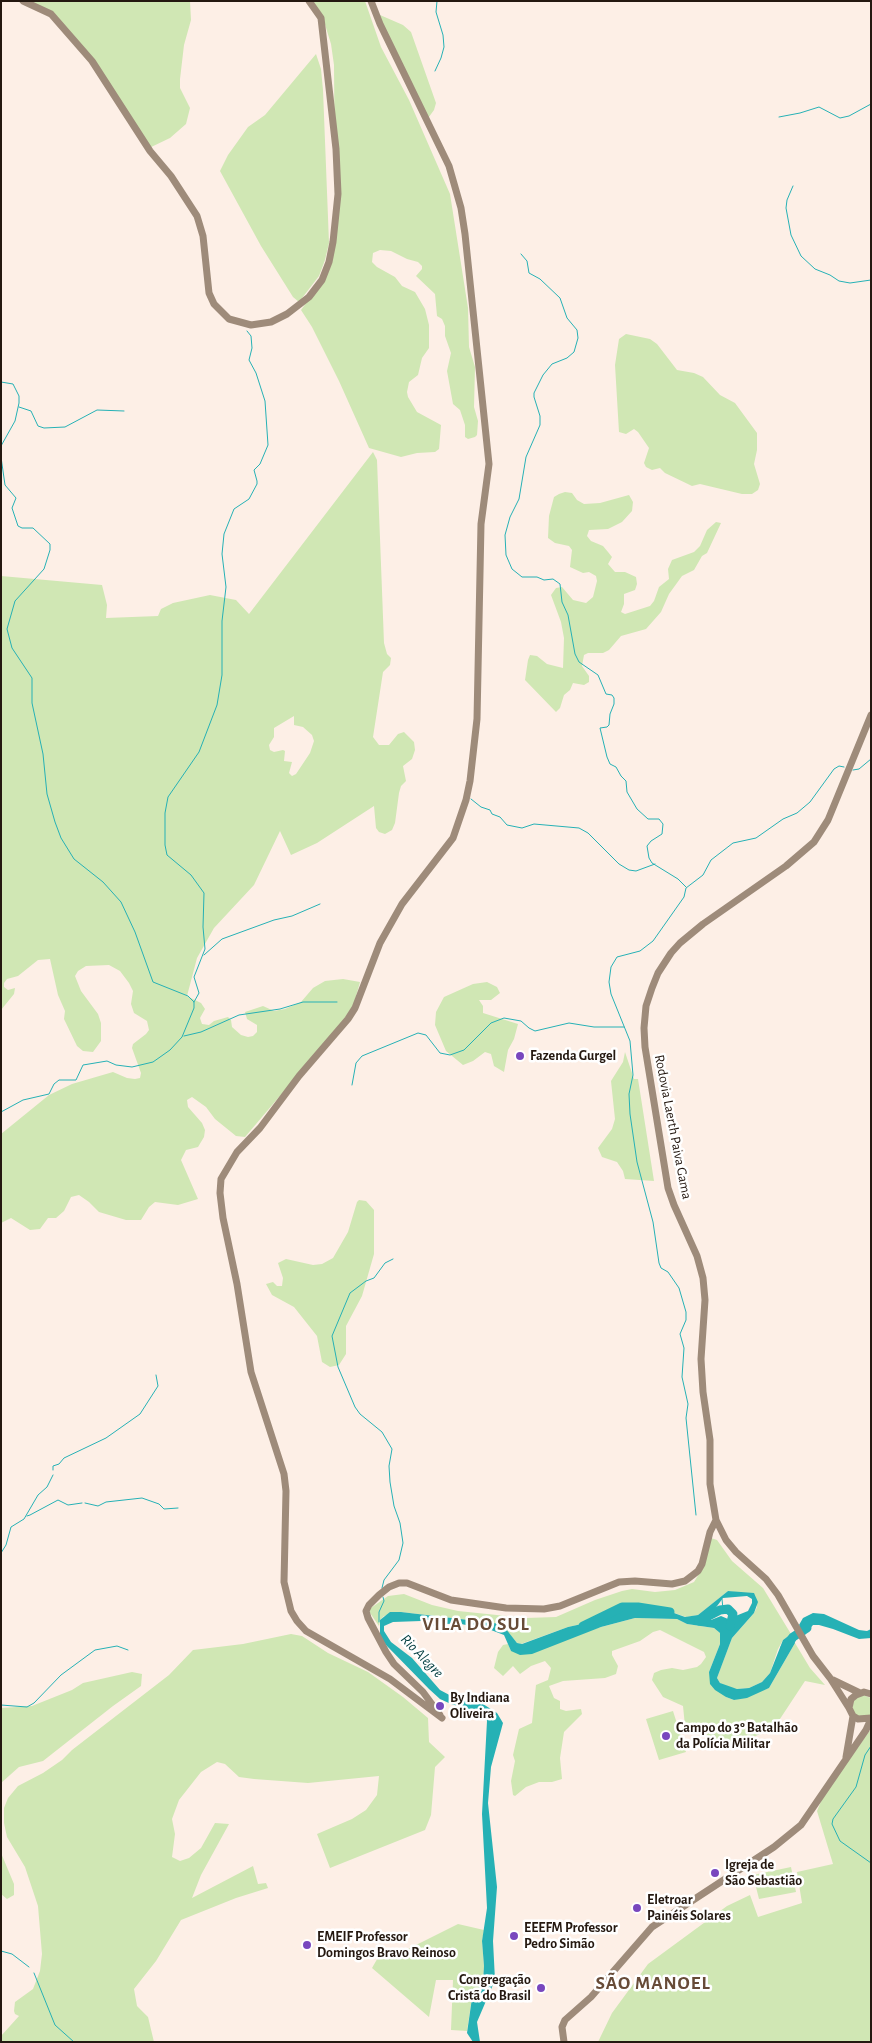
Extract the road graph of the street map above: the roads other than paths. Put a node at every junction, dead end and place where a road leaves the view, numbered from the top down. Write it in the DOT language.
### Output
graph roads {
  1 [pos="23,1"];
  2 [pos="309,1"];
  3 [pos="371,1"];
  4 [pos="871,716"];
  5 [pos="716,1520"];
  6 [pos="830,1678"];
  7 [pos="867,1693"];
  8 [pos="849,1708"];
  9 [pos="852,1716"];
  10 [pos="871,1719"];
  11 [pos="846,1759"];
  12 [pos="564,2042"];
  1 -- 2 [label="street"];
  3 -- 5 [label="street"];
  4 -- 5 [label="street, Rodovia Laerth Paiva Gama"];
  5 -- 6 [label="street, Rodovia Laerth Paiva Gama"];
  6 -- 7 [label="street, Rodovia Laerth Paiva Gama"];
  6 -- 8 [label="street, Rodovia Laerth Paiva Gama"];
  7 -- 8 [label="street"];
  8 -- 9 [label="street, Rodovia Laerth Paiva Gama"];
  9 -- 10 [label="street"];
  9 -- 11 [label="street"];
  10 -- 11 [label="street"];
  11 -- 12 [label="street"];
}
